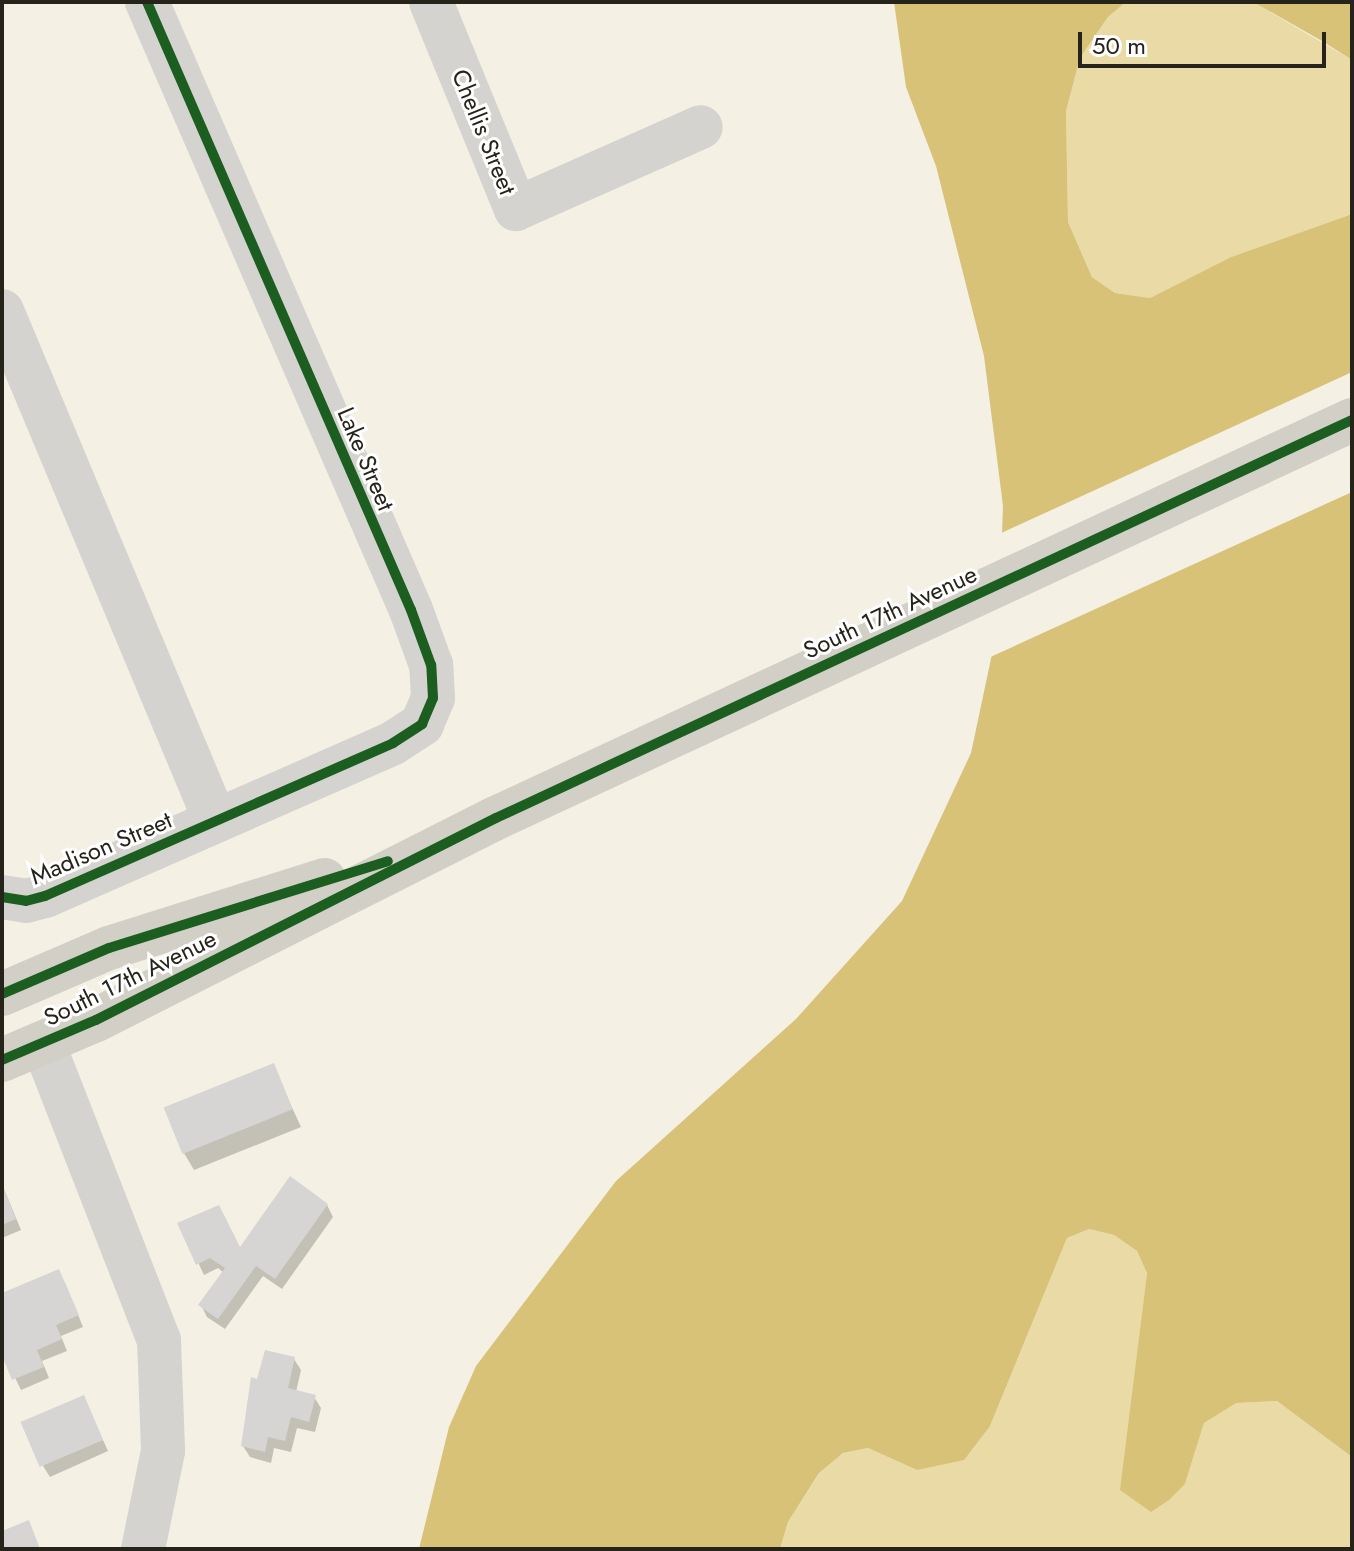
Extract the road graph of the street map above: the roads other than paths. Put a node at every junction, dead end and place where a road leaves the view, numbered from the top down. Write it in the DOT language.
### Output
graph roads {
  1 [pos="147,2"];
  2 [pos="431,2"];
  3 [pos="701,127"];
  4 [pos="2,311"];
  5 [pos="1352,420"];
  6 [pos="215,820"];
  7 [pos="446,843"];
  8 [pos="2,897"];
  9 [pos="2,994"];
  10 [pos="43,1043"];
  11 [pos="2,1060"];
  12 [pos="143,1549"];
  1 -- 6 [label="street, Lake Street"];
  2 -- 3 [label="street, Chellis Street"];
  4 -- 6 [label="street"];
  5 -- 7 [label="main road, South 17th Avenue"];
  6 -- 8 [label="street, Madison Street"];
  7 -- 9 [label="main road, South 17th Avenue"];
  7 -- 10 [label="main road, South 17th Avenue"];
  10 -- 11 [label="main road, South 17th Avenue"];
  10 -- 12 [label="street"];
}
